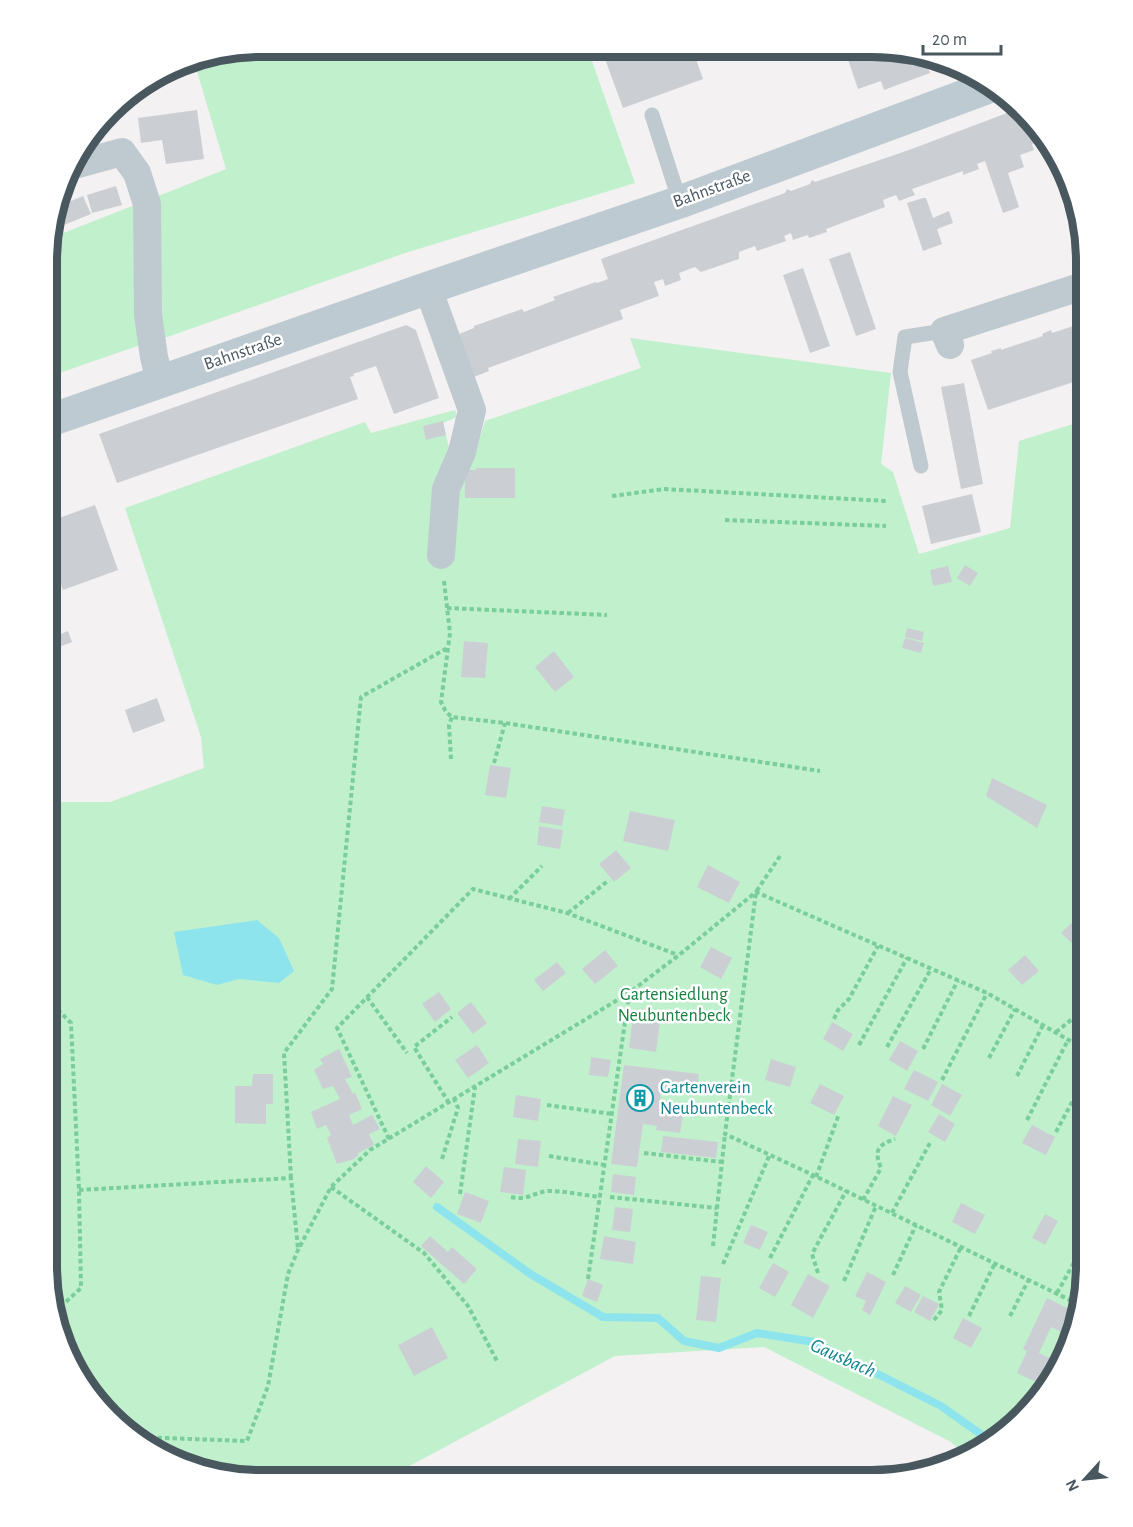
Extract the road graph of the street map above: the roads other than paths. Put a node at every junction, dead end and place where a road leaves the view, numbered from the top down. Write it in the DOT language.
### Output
graph roads {
  1 [pos="983,90"];
  2 [pos="652,115"];
  3 [pos="82,163"];
  4 [pos="680,202"];
  5 [pos="428,288"];
  6 [pos="1076,289"];
  7 [pos="947,338"];
  8 [pos="160,381"];
  9 [pos="57,418"];
  10 [pos="921,466"];
  11 [pos="441,555"];
  1 -- 4 [label="main road, Bahnstraße"];
  2 -- 4 [label="lane"];
  3 -- 8 [label="street"];
  4 -- 5 [label="main road, Bahnstraße"];
  5 -- 8 [label="main road, Bahnstraße"];
  5 -- 11 [label="street"];
  6 -- 7 [label="street"];
  7 -- 10 [label="lane"];
  8 -- 9 [label="main road, Bahnstraße"];
}
